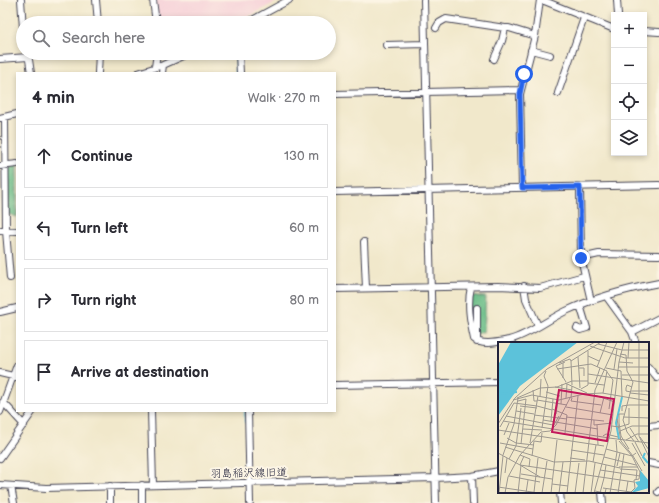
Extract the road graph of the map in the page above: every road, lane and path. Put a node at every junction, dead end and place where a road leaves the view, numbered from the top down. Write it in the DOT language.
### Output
graph roads {
  1 [pos="21,0"];
  2 [pos="96,0"];
  3 [pos="153,0"];
  4 [pos="289,0"];
  5 [pos="424,0"];
  6 [pos="541,0"];
  7 [pos="617,0"];
  8 [pos="618,12"];
  9 [pos="22,16"];
  10 [pos="97,16"];
  11 [pos="155,16"];
  12 [pos="260,16"];
  13 [pos="584,18"];
  14 [pos="436,28"];
  15 [pos="505,28"];
  16 [pos="611,28"];
  17 [pos="647,31"];
  18 [pos="659,32"];
  19 [pos="535,36"];
  20 [pos="426,44"];
  21 [pos="386,45"];
  22 [pos="531,50"];
  23 [pos="550,56"];
  24 [pos="16,57"];
  25 [pos="0,59"];
  26 [pos="494,59"];
  27 [pos="29,60"];
  28 [pos="99,60"];
  29 [pos="156,60"];
  30 [pos="174,60"];
  31 [pos="239,60"];
  32 [pos="163,65"];
  33 [pos="155,67"];
  34 [pos="31,72"];
  35 [pos="98,72"];
  36 [pos="142,72"];
  37 [pos="162,72"];
  38 [pos="240,72"];
  39 [pos="520,90"];
  40 [pos="425,92"];
  41 [pos="558,93"];
  42 [pos="336,94"];
  43 [pos="16,114"];
  44 [pos="3,117"];
  45 [pos="16,164"];
  46 [pos="3,166"];
  47 [pos="659,185"];
  48 [pos="580,187"];
  49 [pos="522,188"];
  50 [pos="428,190"];
  51 [pos="336,192"];
  52 [pos="3,230"];
  53 [pos="16,231"];
  54 [pos="364,242"];
  55 [pos="659,255"];
  56 [pos="581,258"];
  57 [pos="584,276"];
  58 [pos="10,278"];
  59 [pos="659,283"];
  60 [pos="431,286"];
  61 [pos="524,286"];
  62 [pos="470,287"];
  63 [pos="366,288"];
  64 [pos="336,289"];
  65 [pos="606,296"];
  66 [pos="591,301"];
  67 [pos="580,305"];
  68 [pos="16,308"];
  69 [pos="478,308"];
  70 [pos="0,312"];
  71 [pos="659,318"];
  72 [pos="538,326"];
  73 [pos="577,328"];
  74 [pos="632,332"];
  75 [pos="518,340"];
  76 [pos="477,342"];
  77 [pos="636,342"];
  78 [pos="649,370"];
  79 [pos="0,373"];
  80 [pos="15,376"];
  81 [pos="659,377"];
  82 [pos="498,382"];
  83 [pos="433,383"];
  84 [pos="336,385"];
  85 [pos="3,402"];
  86 [pos="0,412"];
  87 [pos="32,412"];
  88 [pos="151,412"];
  89 [pos="248,412"];
  90 [pos="24,425"];
  91 [pos="659,425"];
  92 [pos="649,426"];
  93 [pos="0,458"];
  94 [pos="649,463"];
  95 [pos="659,466"];
  96 [pos="498,471"];
  97 [pos="472,476"];
  98 [pos="435,478"];
  99 [pos="250,483"];
  100 [pos="0,485"];
  101 [pos="142,485"];
  102 [pos="153,485"];
  103 [pos="11,486"];
  104 [pos="110,486"];
  105 [pos="560,493"];
  106 [pos="602,493"];
  107 [pos="14,503"];
  108 [pos="110,503"];
  109 [pos="142,503"];
  110 [pos="250,503"];
  111 [pos="436,503"];
  112 [pos="473,503"];
  113 [pos="561,503"];
  114 [pos="603,503"];
  1 -- 9 [label="street"];
  2 -- 10 [label="street"];
  3 -- 11 [label="street"];
  4 -- 12 [label="street"];
  5 -- 20 [label="street"];
  6 -- 13 [label="street"];
  6 -- 19 [label="street"];
  7 -- 8 [label="street"];
  13 -- 16 [label="street"];
  13 -- 41 [label="street"];
  14 -- 15 [label="street"];
  15 -- 19 [label="street"];
  15 -- 26 [label="street"];
  17 -- 18 [label="street"];
  19 -- 22 [label="street"];
  20 -- 21 [label="street"];
  20 -- 40 [label="street"];
  22 -- 23 [label="street"];
  22 -- 39 [label="street"];
  24 -- 25 [label="street"];
  27 -- 34 [label="street"];
  28 -- 35 [label="street"];
  29 -- 33 [label="street"];
  30 -- 32 [label="street"];
  31 -- 38 [label="street"];
  32 -- 33 [label="street"];
  32 -- 37 [label="street"];
  33 -- 36 [label="street"];
  39 -- 40 [label="street"];
  39 -- 49 [label="street"];
  40 -- 42 [label="street"];
  40 -- 50 [label="street"];
  43 -- 44 [label="street"];
  44 -- 46 [label="street"];
  45 -- 46 [label="street"];
  46 -- 52 [label="street"];
  47 -- 48 [label="street"];
  48 -- 49 [label="street"];
  48 -- 56 [label="street"];
  49 -- 50 [label="street"];
  50 -- 51 [label="street"];
  50 -- 60 [label="street"];
  52 -- 53 [label="street"];
  52 -- 58 [label="street"];
  54 -- 63 [label="street"];
  55 -- 56 [label="street"];
  56 -- 57 [label="street"];
  57 -- 61 [label="street"];
  57 -- 66 [label="street"];
  59 -- 65 [label="street"];
  60 -- 62 [label="street"];
  60 -- 63 [label="street"];
  60 -- 83 [label="street"];
  61 -- 62 [label="street"];
  61 -- 72 [label="street"];
  62 -- 76 [label="street"];
  63 -- 64 [label="street"];
  65 -- 66 [label="street"];
  65 -- 74 [label="street"];
  66 -- 67 [label="street"];
  67 -- 72 [label="street"];
  67 -- 73 [label="street"];
  68 -- 70 [label="street"];
  69 -- 76 [label="street"];
  71 -- 74 [label="street"];
  72 -- 75 [label="street"];
  74 -- 77 [label="street"];
  75 -- 76 [label="street"];
  78 -- 81 [label="street"];
  79 -- 80 [label="street"];
  80 -- 85 [label="street"];
  82 -- 83 [label="street"];
  83 -- 84 [label="street"];
  83 -- 98 [label="street"];
  85 -- 86 [label="street"];
  85 -- 90 [label="street"];
  87 -- 90 [label="street"];
  88 -- 102 [label="street"];
  89 -- 99 [label="street"];
  90 -- 93 [label="street"];
  91 -- 92 [label="street"];
  94 -- 95 [label="street"];
  96 -- 97 [label="street, 羽島稲沢線旧道"];
  97 -- 98 [label="street, 羽島稲沢線旧道"];
  97 -- 112 [label="street"];
  98 -- 99 [label="street, 羽島稲沢線旧道"];
  98 -- 111 [label="street"];
  99 -- 102 [label="street, 羽島稲沢線旧道"];
  99 -- 110 [label="street"];
  100 -- 103 [label="street, 羽島稲沢線旧道"];
  101 -- 102 [label="street, 羽島稲沢線旧道"];
  101 -- 104 [label="street, 羽島稲沢線旧道"];
  101 -- 109 [label="street"];
  103 -- 104 [label="street, 羽島稲沢線旧道"];
  103 -- 107 [label="street"];
  104 -- 108 [label="street"];
  105 -- 113 [label="street"];
  106 -- 114 [label="street"];
}
